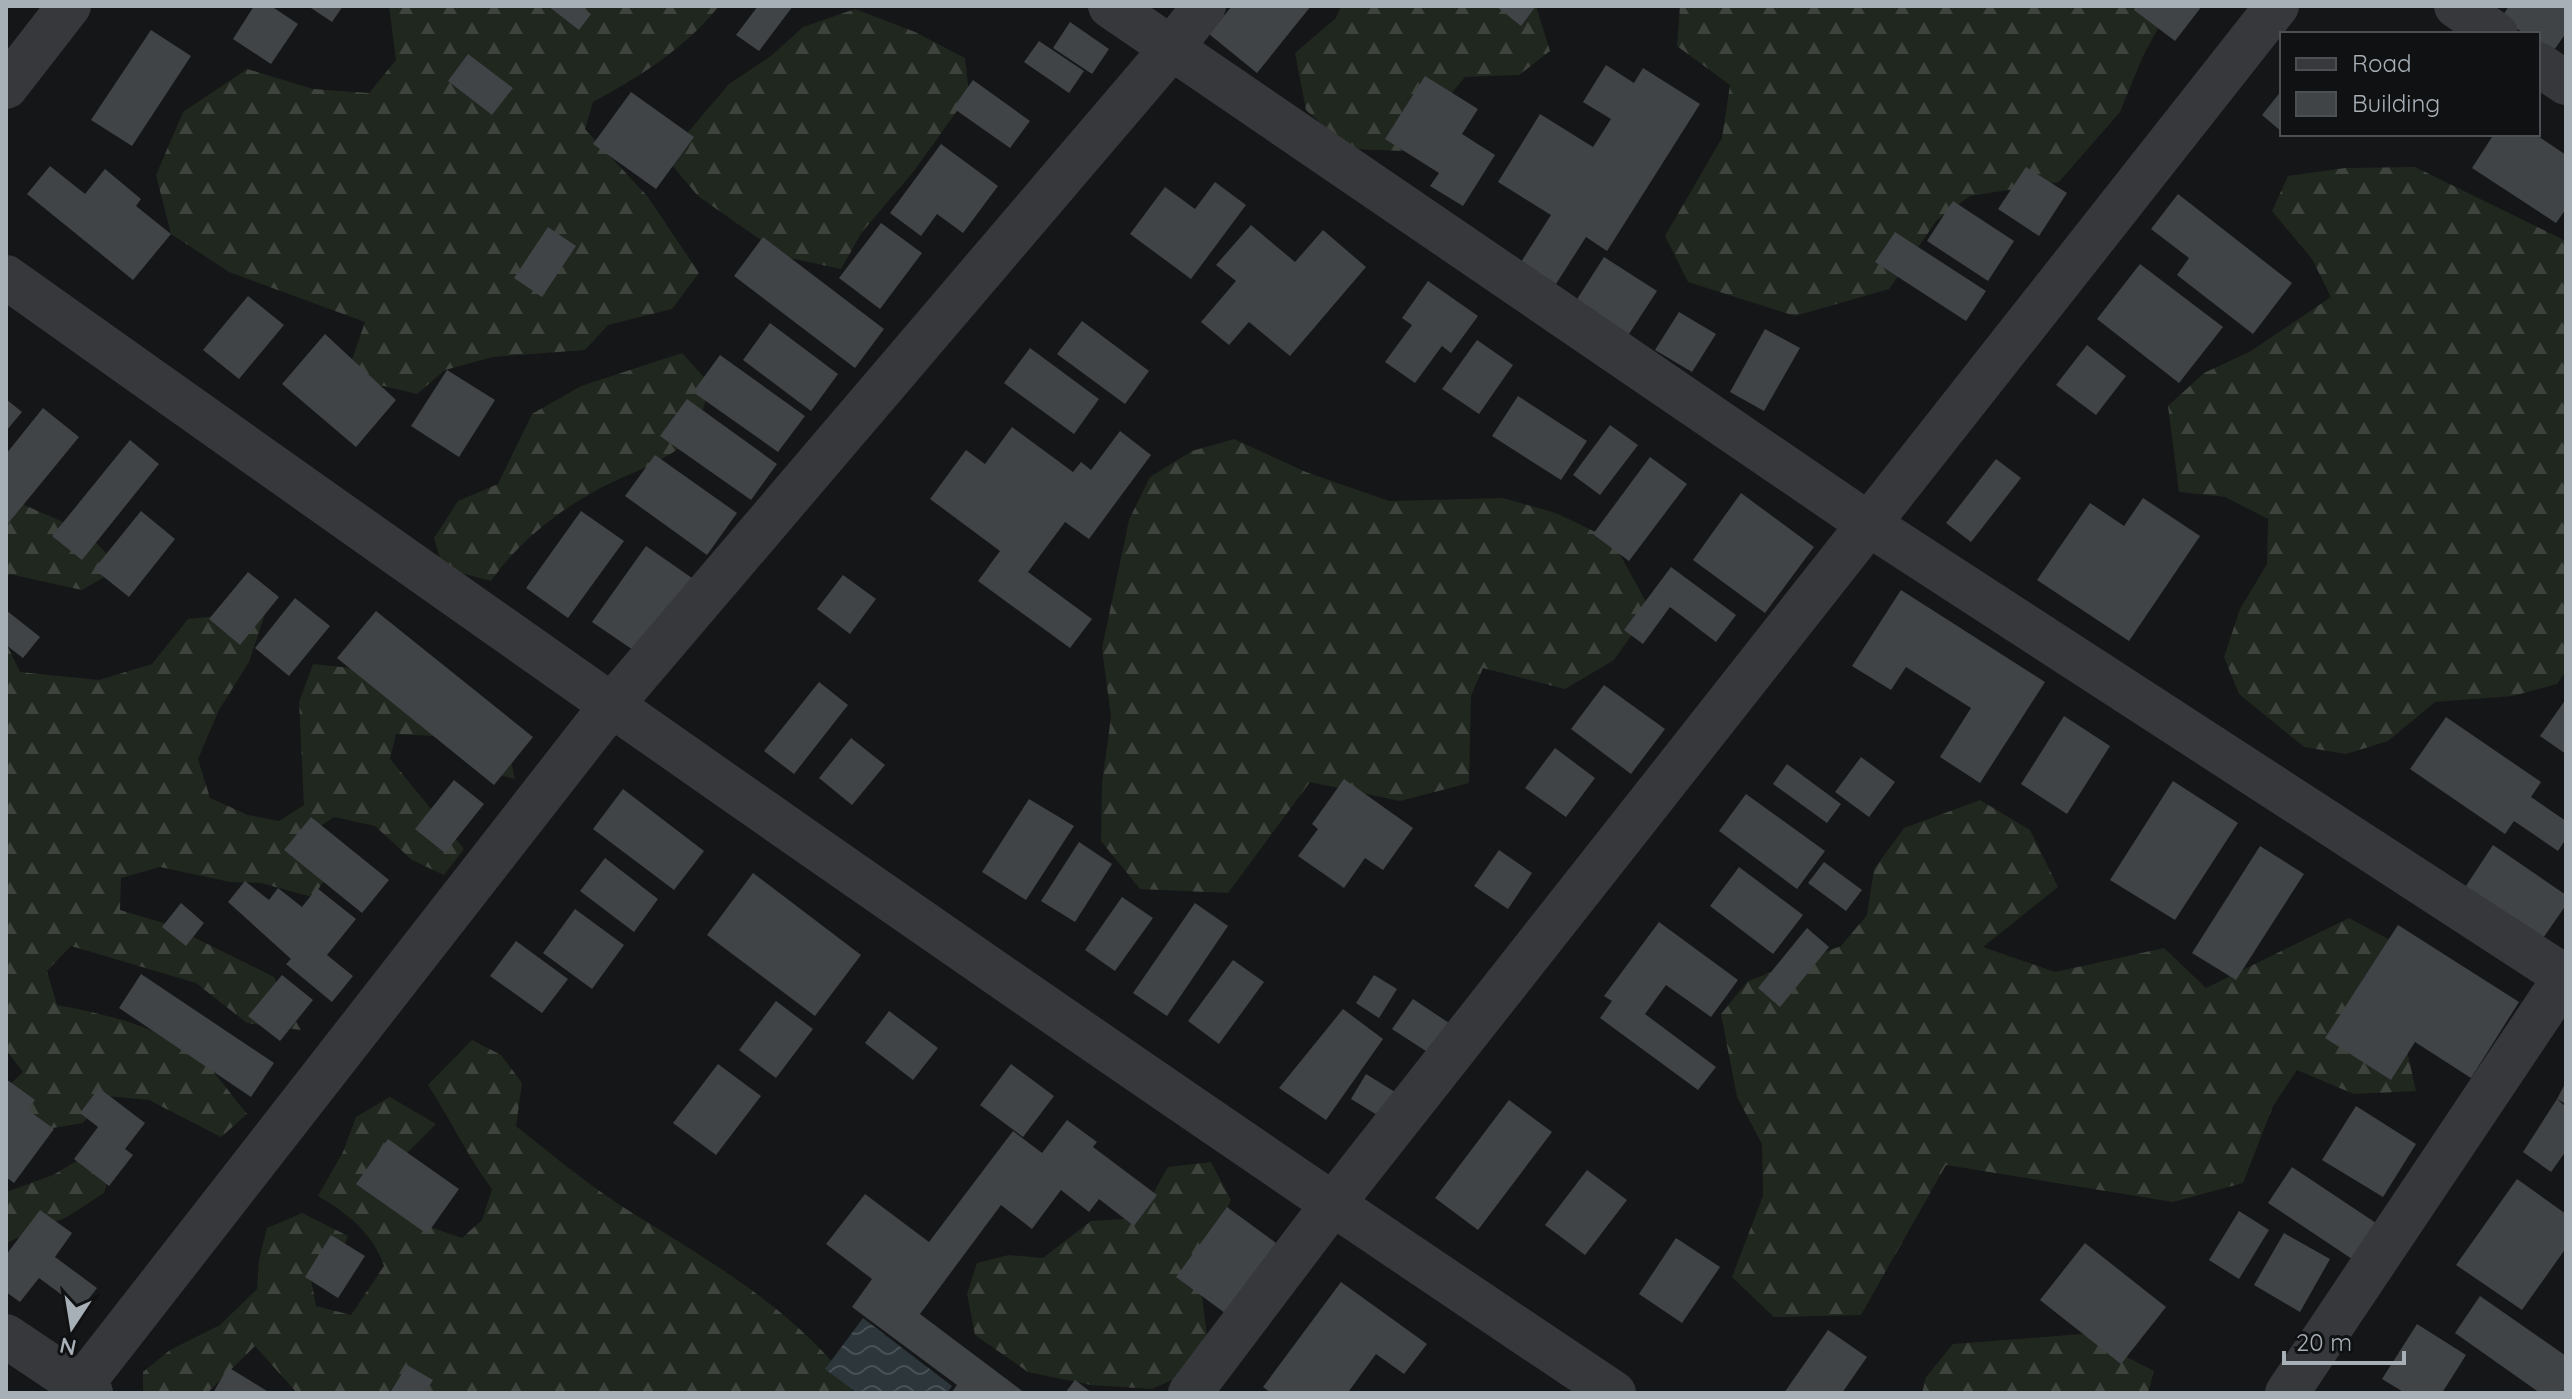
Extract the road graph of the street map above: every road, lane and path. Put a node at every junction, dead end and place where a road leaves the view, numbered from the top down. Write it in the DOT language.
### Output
graph roads {
  1 [pos="69,6"];
  2 [pos="1110,6"];
  3 [pos="1204,6"];
  4 [pos="2277,6"];
  5 [pos="2456,6"];
  6 [pos="2493,32"];
  7 [pos="1172,48"];
  8 [pos="2540,65"];
  9 [pos="2566,83"];
  10 [pos="6,87"];
  11 [pos="6,277"];
  12 [pos="1867,523"];
  13 [pos="610,707"];
  14 [pos="2566,976"];
  15 [pos="1332,1205"];
  16 [pos="6,1336"];
  17 [pos="82,1391"];
  18 [pos="1190,1393"];
  19 [pos="1614,1393"];
  20 [pos="2287,1393"];
  1 -- 10 [label="street"];
  2 -- 7 [label="street"];
  3 -- 7 [label="street"];
  4 -- 12 [label="street"];
  5 -- 6 [label="street"];
  7 -- 12 [label="street"];
  7 -- 13 [label="street"];
  8 -- 9 [label="street"];
  11 -- 13 [label="street"];
  12 -- 14 [label="street"];
  12 -- 15 [label="street"];
  13 -- 15 [label="street"];
  13 -- 17 [label="street"];
  14 -- 20 [label="street"];
  15 -- 18 [label="street"];
  15 -- 19 [label="street"];
  16 -- 17 [label="street"];
}
